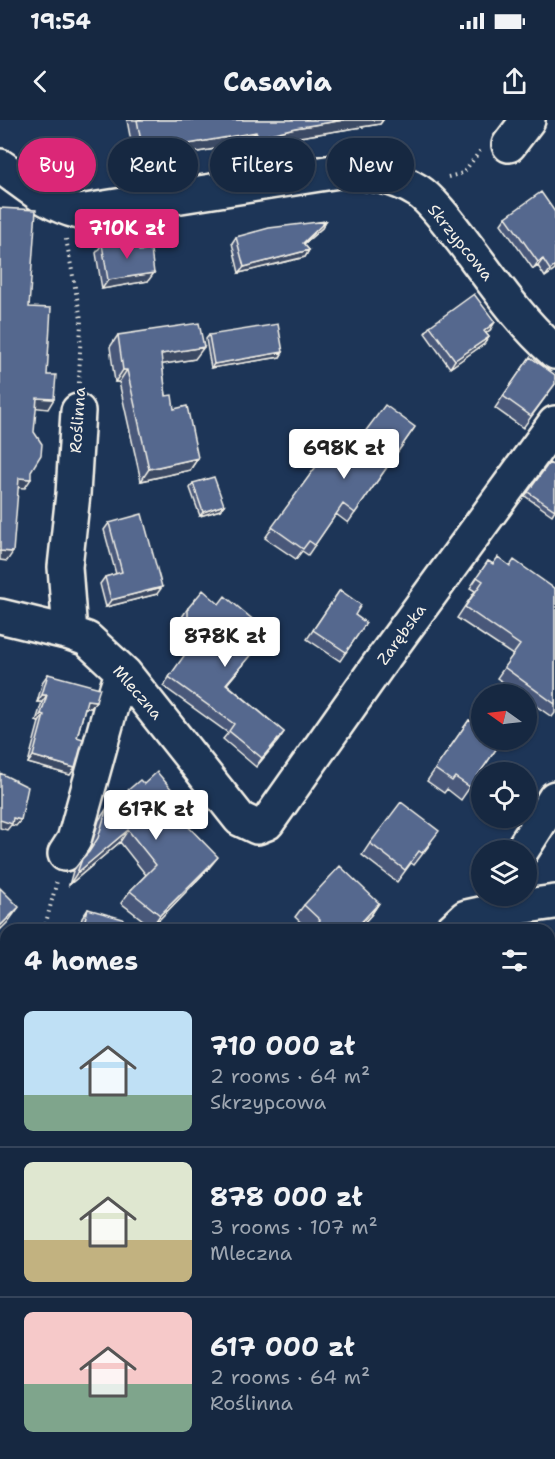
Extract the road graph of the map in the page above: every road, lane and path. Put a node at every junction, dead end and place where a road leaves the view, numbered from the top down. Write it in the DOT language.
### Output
graph roads {
  1 [pos="507,137"];
  2 [pos="0,166"];
  3 [pos="327,173"];
  4 [pos="414,186"];
  5 [pos="414,189"];
  6 [pos="65,208"];
  7 [pos="555,352"];
  8 [pos="78,411"];
  9 [pos="555,423"];
  10 [pos="0,616"];
  11 [pos="70,633"];
  12 [pos="125,674"];
  13 [pos="555,798"];
  14 [pos="240,819"];
  15 [pos="528,840"];
  16 [pos="65,854"];
  17 [pos="537,902"];
  18 [pos="555,902"];
  19 [pos="493,906"];
  20 [pos="46,924"];
  21 [pos="458,924"];
  1 -- 4 [label="path"];
  2 -- 6 [label="street, Skrzypcowa"];
  3 -- 6 [label="street, Skrzypcowa"];
  5 -- 7 [label="street, Skrzypcowa"];
  6 -- 8 [label="path, Roślinna"];
  8 -- 11 [label="street, Roślinna"];
  9 -- 14 [label="street, Zarębska"];
  10 -- 11 [label="street, Mleczna"];
  11 -- 12 [label="street, Mleczna"];
  12 -- 14 [label="street, Mleczna"];
  12 -- 16 [label="street"];
  13 -- 15 [label="street"];
  16 -- 20 [label="path"];
  17 -- 18 [label="street"];
  19 -- 21 [label="street"];
}
